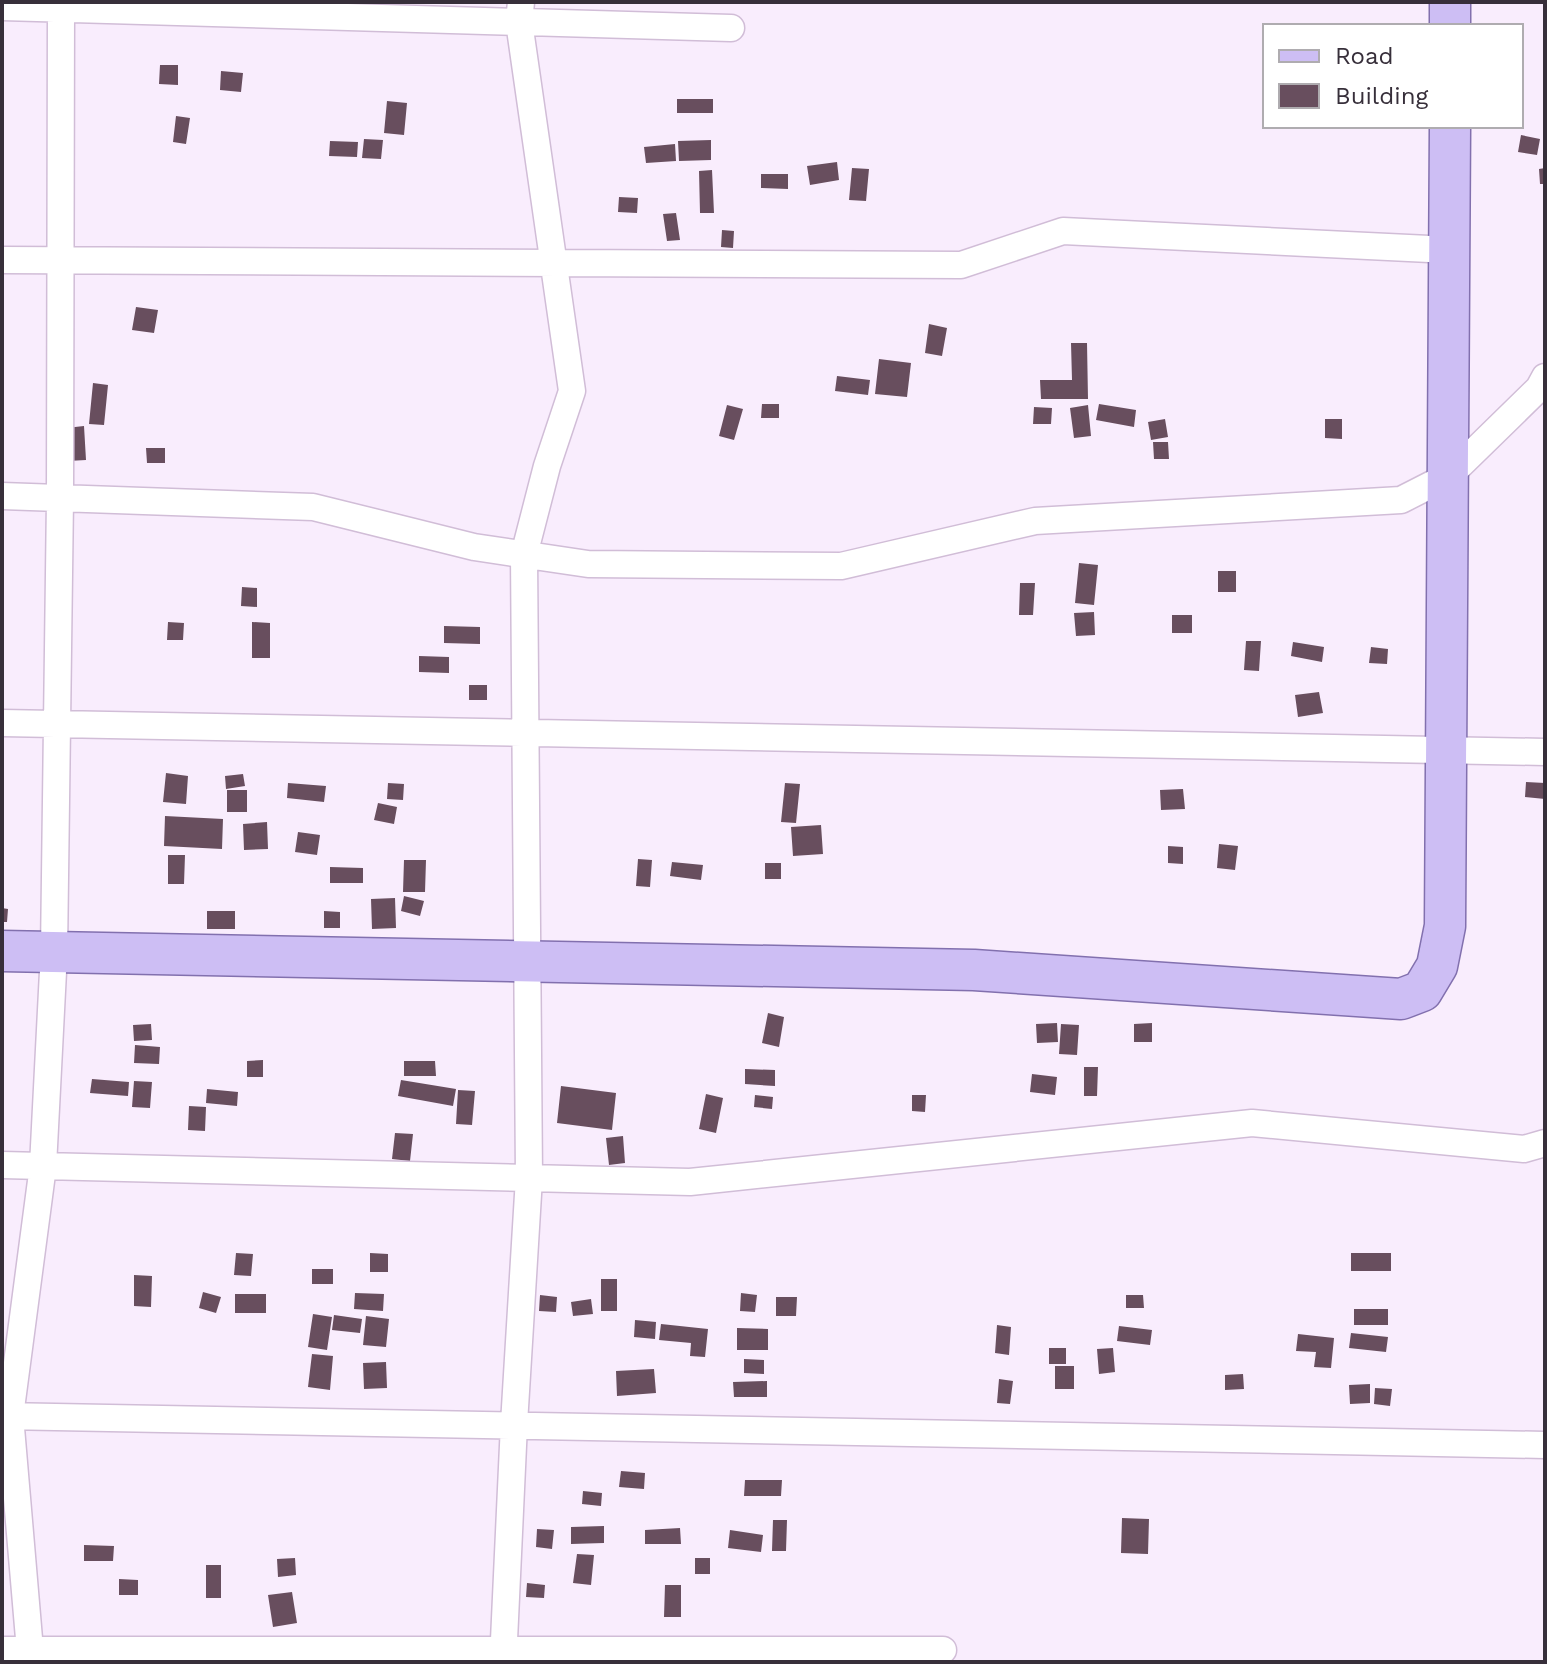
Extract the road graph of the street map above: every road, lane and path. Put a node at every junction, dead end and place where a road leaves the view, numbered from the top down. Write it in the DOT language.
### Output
graph roads {
  1 [pos="1450,2"];
  2 [pos="2,7"];
  3 [pos="61,9"];
  4 [pos="520,12"];
  5 [pos="1450,24"];
  6 [pos="731,28"];
  7 [pos="1450,128"];
  8 [pos="1450,250"];
  9 [pos="2,260"];
  10 [pos="60,261"];
  11 [pos="554,263"];
  12 [pos="1545,377"];
  13 [pos="1450,475"];
  14 [pos="2,496"];
  15 [pos="60,498"];
  16 [pos="524,555"];
  17 [pos="2,723"];
  18 [pos="58,724"];
  19 [pos="525,732"];
  20 [pos="1447,749"];
  21 [pos="1545,752"];
  22 [pos="2,951"];
  23 [pos="54,952"];
  24 [pos="527,961"];
  25 [pos="1545,1143"];
  26 [pos="2,1165"];
  27 [pos="43,1166"];
  28 [pos="529,1178"];
  29 [pos="6,1416"];
  30 [pos="514,1424"];
  31 [pos="1545,1445"];
  32 [pos="2,1650"];
  33 [pos="943,1650"];
  34 [pos="31,1656"];
  35 [pos="503,1656"];
  1 -- 5 [label="main road"];
  2 -- 3 [label="street"];
  3 -- 4 [label="street"];
  3 -- 10 [label="street"];
  4 -- 6 [label="street"];
  4 -- 11 [label="street"];
  7 -- 8 [label="main road"];
  8 -- 11 [label="street"];
  8 -- 13 [label="main road"];
  9 -- 10 [label="street"];
  10 -- 11 [label="street"];
  10 -- 15 [label="street"];
  11 -- 16 [label="street"];
  12 -- 13 [label="street"];
  13 -- 16 [label="street"];
  13 -- 20 [label="main road"];
  14 -- 15 [label="street"];
  15 -- 16 [label="street"];
  15 -- 18 [label="street"];
  16 -- 19 [label="street"];
  17 -- 18 [label="street"];
  18 -- 19 [label="street"];
  18 -- 23 [label="street"];
  19 -- 20 [label="street"];
  19 -- 24 [label="street"];
  20 -- 21 [label="street"];
  20 -- 24 [label="main road"];
  22 -- 23 [label="main road"];
  23 -- 24 [label="main road"];
  23 -- 27 [label="street"];
  24 -- 28 [label="street"];
  25 -- 28 [label="street"];
  26 -- 27 [label="street"];
  27 -- 28 [label="street"];
  27 -- 29 [label="street"];
  28 -- 30 [label="street"];
  29 -- 30 [label="street"];
  29 -- 34 [label="street"];
  30 -- 31 [label="street"];
  30 -- 35 [label="street"];
  32 -- 34 [label="street"];
  33 -- 35 [label="street"];
  34 -- 35 [label="street"];
}
